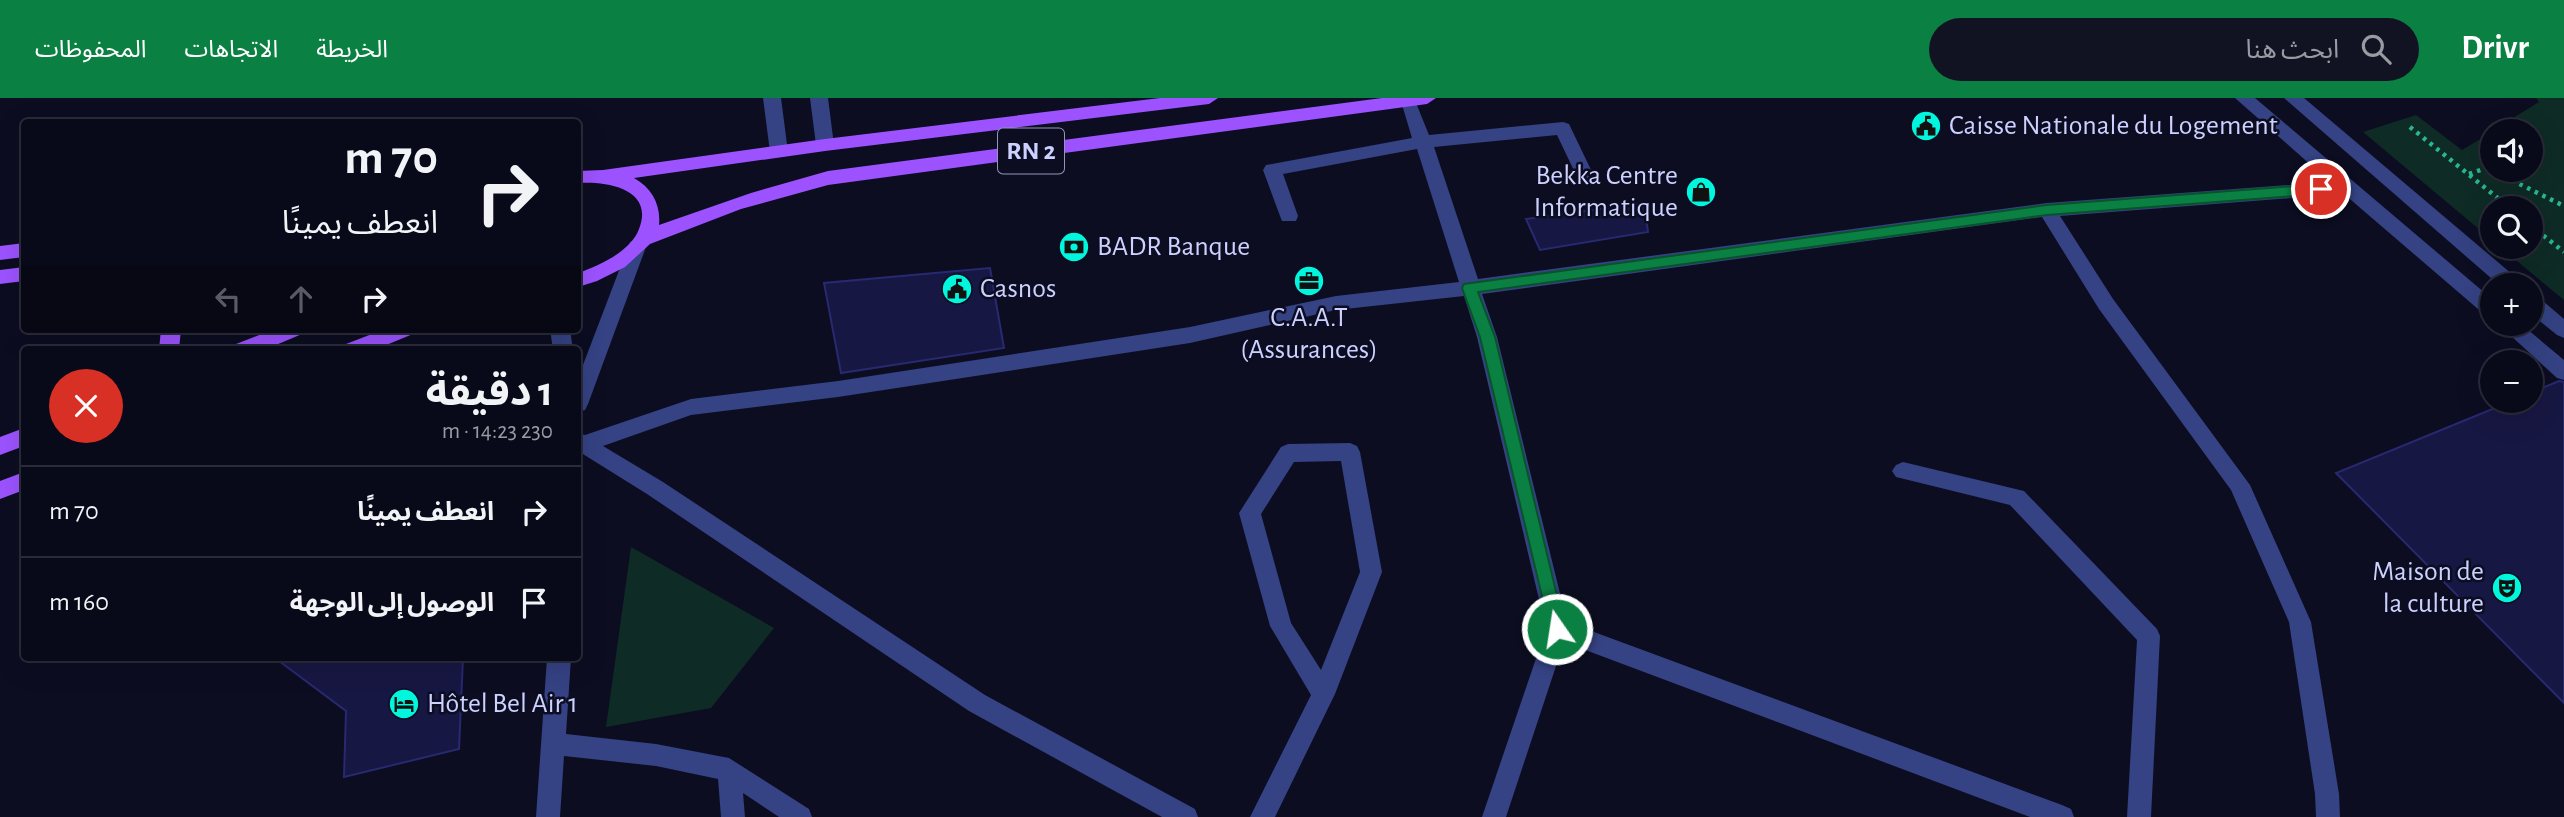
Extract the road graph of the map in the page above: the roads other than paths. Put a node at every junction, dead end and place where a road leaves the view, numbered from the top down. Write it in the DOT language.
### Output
graph roads {
  1 [pos="772,98"];
  2 [pos="819,98"];
  3 [pos="1209,98"];
  4 [pos="2244,98"];
  5 [pos="2293,98"];
  6 [pos="1417,99"];
  7 [pos="1423,142"];
  8 [pos="825,145"];
  9 [pos="779,152"];
  10 [pos="1584,174"];
  11 [pos="604,176"];
  12 [pos="581,177"];
  13 [pos="828,178"];
  14 [pos="2348,187"];
  15 [pos="2047,210"];
  16 [pos="1289,216"];
  17 [pos="640,243"];
  18 [pos="21,250"];
  19 [pos="0,253"];
  20 [pos="2498,273"];
  21 [pos="21,276"];
  22 [pos="0,277"];
  23 [pos="21,277"];
  24 [pos="581,279"];
  25 [pos="0,284"];
  26 [pos="1469,288"];
  27 [pos="2480,300"];
  28 [pos="2543,312"];
  29 [pos="2564,330"];
  30 [pos="285,333"];
  31 [pos="396,333"];
  32 [pos="2522,336"];
  33 [pos="253,346"];
  34 [pos="363,346"];
  35 [pos="2564,372"];
  36 [pos="581,396"];
  37 [pos="21,438"];
  38 [pos="581,443"];
  39 [pos="581,444"];
  40 [pos="0,446"];
  41 [pos="1903,471"];
  42 [pos="21,482"];
  43 [pos="0,490"];
  44 [pos="1557,629"];
  45 [pos="559,661"];
  46 [pos="1322,694"];
  47 [pos="554,744"];
  48 [pos="729,770"];
  49 [pos="548,817"];
  50 [pos="733,817"];
  51 [pos="800,817"];
  52 [pos="1186,817"];
  53 [pos="1262,817"];
  54 [pos="1494,817"];
  55 [pos="2062,817"];
  56 [pos="2139,817"];
  57 [pos="2328,817"];
  1 -- 9 [label="street"];
  2 -- 8 [label="street"];
  3 -- 8 [label="main road, RN 2"];
  4 -- 14 [label="street"];
  5 -- 20 [label="street"];
  6 -- 7 [label="street"];
  6 -- 13 [label="main road, RN 2"];
  7 -- 10 [label="street"];
  7 -- 16 [label="street"];
  7 -- 26 [label="street"];
  8 -- 9 [label="main road, RN 2"];
  8 -- 13 [label="main road"];
  9 -- 11 [label="main road, RN 2"];
  11 -- 12 [label="main road"];
  11 -- 17 [label="main road"];
  13 -- 17 [label="main road, RN 2"];
  14 -- 15 [label="street"];
  14 -- 27 [label="street"];
  15 -- 26 [label="street"];
  15 -- 57 [label="street"];
  17 -- 24 [label="main road"];
  17 -- 36 [label="street"];
  18 -- 19 [label="main road"];
  21 -- 22 [label="main road"];
  23 -- 25 [label="street"];
  26 -- 38 [label="street"];
  26 -- 44 [label="street"];
  28 -- 29 [label="street"];
  30 -- 33 [label="main road"];
  31 -- 34 [label="main road"];
  32 -- 35 [label="street"];
  37 -- 40 [label="main road"];
  39 -- 52 [label="street"];
  41 -- 56 [label="street"];
  42 -- 43 [label="main road"];
  44 -- 54 [label="street"];
  44 -- 55 [label="street"];
  45 -- 47 [label="street"];
  46 -- 46 [label="street"];
  46 -- 53 [label="street"];
  47 -- 48 [label="street"];
  47 -- 49 [label="street"];
  48 -- 50 [label="street"];
  48 -- 51 [label="street"];
}
